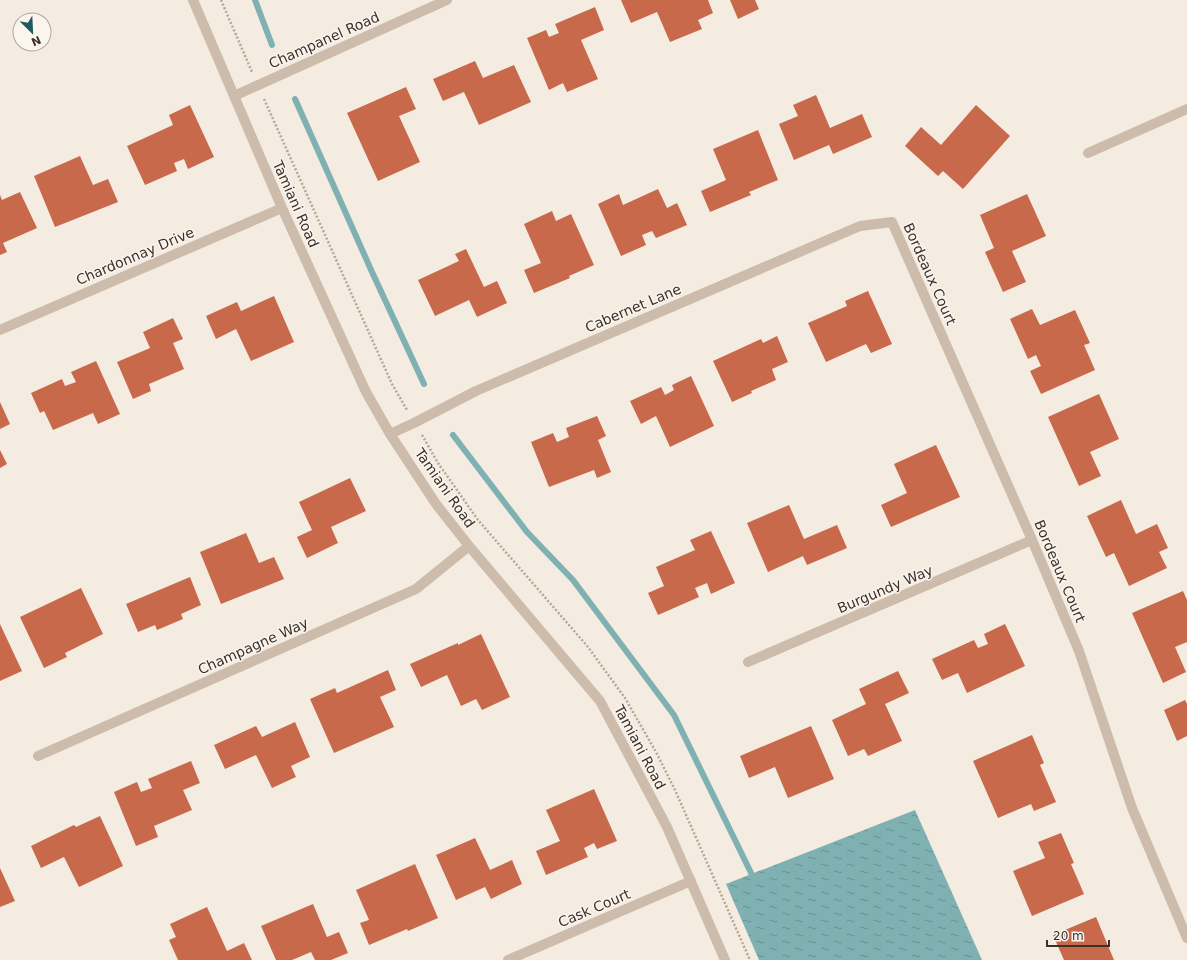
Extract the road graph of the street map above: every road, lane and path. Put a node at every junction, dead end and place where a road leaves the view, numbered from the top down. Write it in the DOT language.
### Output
graph roads {
  1 [pos="193,0"];
  2 [pos="221,0"];
  3 [pos="447,0"];
  4 [pos="258,85"];
  5 [pos="234,96"];
  6 [pos="1187,109"];
  7 [pos="1088,153"];
  8 [pos="282,208"];
  9 [pos="892,222"];
  10 [pos="0,330"];
  11 [pos="414,423"];
  12 [pos="390,434"];
  13 [pos="1032,540"];
  14 [pos="469,546"];
  15 [pos="748,662"];
  16 [pos="38,756"];
  17 [pos="691,881"];
  18 [pos="1187,938"];
  19 [pos="508,960"];
  20 [pos="725,960"];
  21 [pos="750,960"];
  1 -- 5 [label="street, Tamiani Road"];
  2 -- 4 [label="path"];
  3 -- 4 [label="street, Champanel Road"];
  4 -- 5 [label="street, Champanel Road"];
  4 -- 11 [label="path"];
  5 -- 8 [label="street, Tamiani Road"];
  6 -- 7 [label="street"];
  8 -- 10 [label="street, Chardonnay Drive"];
  8 -- 12 [label="street, Tamiani Road"];
  9 -- 11 [label="street, Cabernet Lane"];
  9 -- 13 [label="street, Bordeaux Court"];
  11 -- 12 [label="street, Cabernet Lane"];
  11 -- 21 [label="path"];
  12 -- 14 [label="street, Tamiani Road"];
  13 -- 15 [label="street, Burgundy Way"];
  13 -- 18 [label="street, Bordeaux Court"];
  14 -- 16 [label="street, Champagne Way"];
  14 -- 17 [label="street, Tamiani Road"];
  17 -- 19 [label="street, Cask Court"];
  17 -- 20 [label="street, Tamiani Road"];
}
